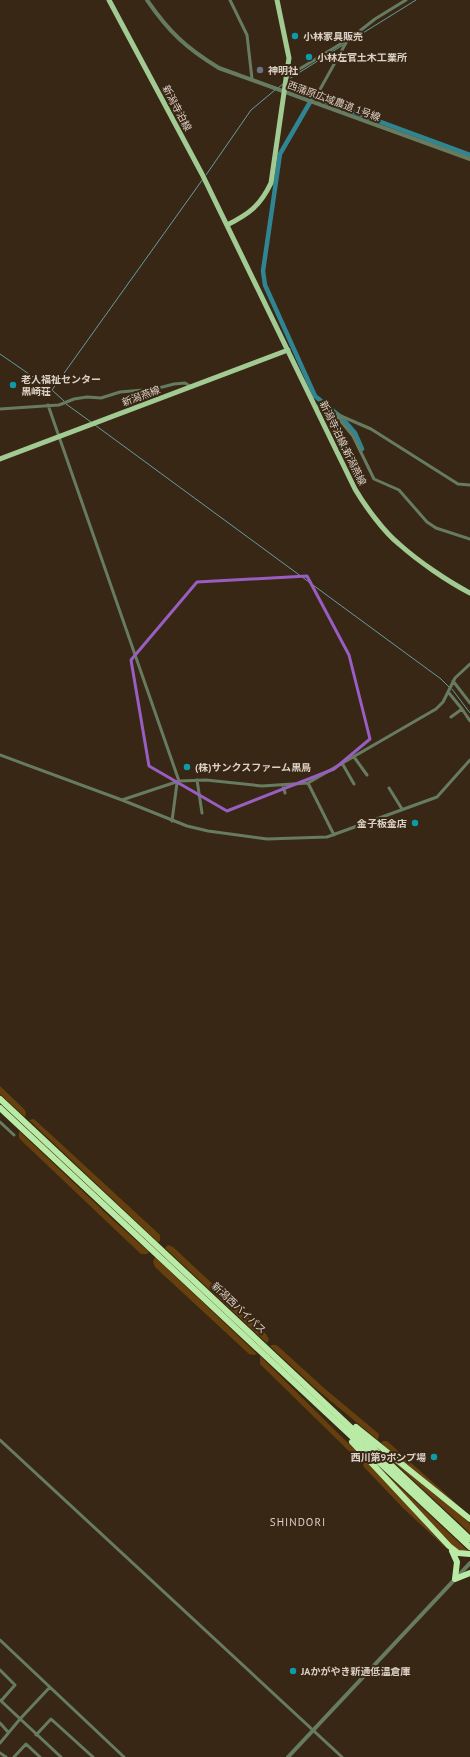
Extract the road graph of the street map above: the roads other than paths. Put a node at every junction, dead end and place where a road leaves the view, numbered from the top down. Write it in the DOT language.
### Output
graph roads {
  1 [pos="109,0"];
  2 [pos="147,0"];
  3 [pos="230,0"];
  4 [pos="277,0"];
  5 [pos="406,0"];
  6 [pos="353,36"];
  7 [pos="287,77"];
  8 [pos="252,79"];
  9 [pos="284,91"];
  10 [pos="313,102"];
  11 [pos="470,160"];
  12 [pos="227,225"];
  13 [pos="288,350"];
  14 [pos="191,387"];
  15 [pos="48,406"];
  16 [pos="315,406"];
  17 [pos="0,409"];
  18 [pos="335,414"];
  19 [pos="59,436"];
  20 [pos="0,459"];
  21 [pos="470,485"];
  22 [pos="470,539"];
  23 [pos="470,593"];
  24 [pos="470,664"];
  25 [pos="453,682"];
  26 [pos="449,692"];
  27 [pos="470,703"];
  28 [pos="462,708"];
  29 [pos="451,717"];
  30 [pos="470,721"];
  31 [pos="0,755"];
  32 [pos="354,757"];
  33 [pos="470,760"];
  34 [pos="342,763"];
  35 [pos="367,775"];
  36 [pos="197,780"];
  37 [pos="179,781"];
  38 [pos="308,783"];
  39 [pos="354,784"];
  40 [pos="283,786"];
  41 [pos="389,788"];
  42 [pos="286,793"];
  43 [pos="122,800"];
  44 [pos="402,809"];
  45 [pos="202,813"];
  46 [pos="172,821"];
  47 [pos="334,835"];
  48 [pos="0,1099"];
  49 [pos="0,1108"];
  50 [pos="0,1122"];
  51 [pos="14,1135"];
  52 [pos="320,1403"];
  53 [pos="0,1440"];
  54 [pos="457,1508"];
  55 [pos="470,1519"];
  56 [pos="470,1523"];
  57 [pos="461,1534"];
  58 [pos="470,1539"];
  59 [pos="449,1546"];
  60 [pos="470,1547"];
  61 [pos="470,1554"];
  62 [pos="470,1563"];
  63 [pos="470,1573"];
  64 [pos="455,1578"];
  65 [pos="0,1640"];
  66 [pos="0,1670"];
  67 [pos="50,1688"];
  68 [pos="0,1701"];
  69 [pos="20,1718"];
  70 [pos="0,1723"];
  71 [pos="313,1730"];
  72 [pos="8,1732"];
  73 [pos="36,1735"];
  74 [pos="0,1743"];
  75 [pos="0,1753"];
  76 [pos="6,1757"];
  77 [pos="14,1757"];
  78 [pos="40,1757"];
  79 [pos="61,1757"];
  80 [pos="93,1757"];
  81 [pos="124,1757"];
  82 [pos="288,1757"];
  83 [pos="342,1757"];
  1 -- 12 [label="main road, 新潟寺泊線"];
  2 -- 8 [label="street, 西蒲原広域農道 1号線"];
  3 -- 8 [label="street"];
  4 -- 7 [label="main road"];
  5 -- 6 [label="street"];
  6 -- 7 [label="street"];
  6 -- 10 [label="street"];
  7 -- 9 [label="main road"];
  8 -- 9 [label="street, 西蒲原広域農道 1号線"];
  9 -- 10 [label="street, 西蒲原広域農道 1号線"];
  9 -- 12 [label="main road"];
  10 -- 11 [label="street, 西蒲原広域農道 1号線"];
  12 -- 13 [label="main road, 新潟寺泊線"];
  13 -- 14 [label="main road, 新潟燕線"];
  13 -- 16 [label="main road, 新潟寺泊線;新潟燕線"];
  14 -- 15 [label="street"];
  14 -- 19 [label="main road, 新潟燕線"];
  15 -- 17 [label="street"];
  15 -- 19 [label="street"];
  16 -- 18 [label="street"];
  16 -- 23 [label="main road, 新潟寺泊線;新潟燕線"];
  18 -- 21 [label="street"];
  18 -- 22 [label="street"];
  19 -- 20 [label="main road, 新潟燕線"];
  19 -- 37 [label="street"];
  24 -- 25 [label="street"];
  25 -- 26 [label="street"];
  25 -- 27 [label="street"];
  26 -- 28 [label="street"];
  26 -- 32 [label="street"];
  28 -- 29 [label="street"];
  28 -- 30 [label="street"];
  31 -- 43 [label="street"];
  32 -- 34 [label="street"];
  32 -- 35 [label="street"];
  33 -- 44 [label="street"];
  34 -- 38 [label="street"];
  34 -- 39 [label="street"];
  36 -- 37 [label="street"];
  36 -- 40 [label="street"];
  36 -- 45 [label="street"];
  37 -- 43 [label="street"];
  37 -- 46 [label="street"];
  38 -- 40 [label="street"];
  38 -- 47 [label="street"];
  40 -- 42 [label="street"];
  41 -- 44 [label="street"];
  43 -- 46 [label="street"];
  44 -- 47 [label="street"];
  46 -- 47 [label="street"];
  48 -- 52 [label="highway, 新潟西バイパス"];
  49 -- 52 [label="highway, 新潟西バイパス"];
  50 -- 51 [label="street"];
  52 -- 54 [label="highway"];
  52 -- 57 [label="highway, 新潟西バイパス"];
  52 -- 59 [label="highway"];
  53 -- 71 [label="street"];
  54 -- 55 [label="highway"];
  54 -- 56 [label="highway"];
  57 -- 58 [label="highway"];
  57 -- 60 [label="highway"];
  59 -- 61 [label="highway"];
  59 -- 64 [label="highway"];
  62 -- 64 [label="street"];
  63 -- 64 [label="highway"];
  64 -- 71 [label="street"];
  65 -- 67 [label="street"];
  66 -- 68 [label="street"];
  67 -- 69 [label="street"];
  67 -- 81 [label="street"];
  68 -- 69 [label="street"];
  69 -- 72 [label="street"];
  69 -- 73 [label="street"];
  70 -- 72 [label="street"];
  71 -- 82 [label="street"];
  71 -- 83 [label="street"];
  72 -- 74 [label="street"];
  73 -- 79 [label="street"];
  73 -- 80 [label="street"];
  75 -- 76 [label="street"];
  77 -- 78 [label="street"];
}
